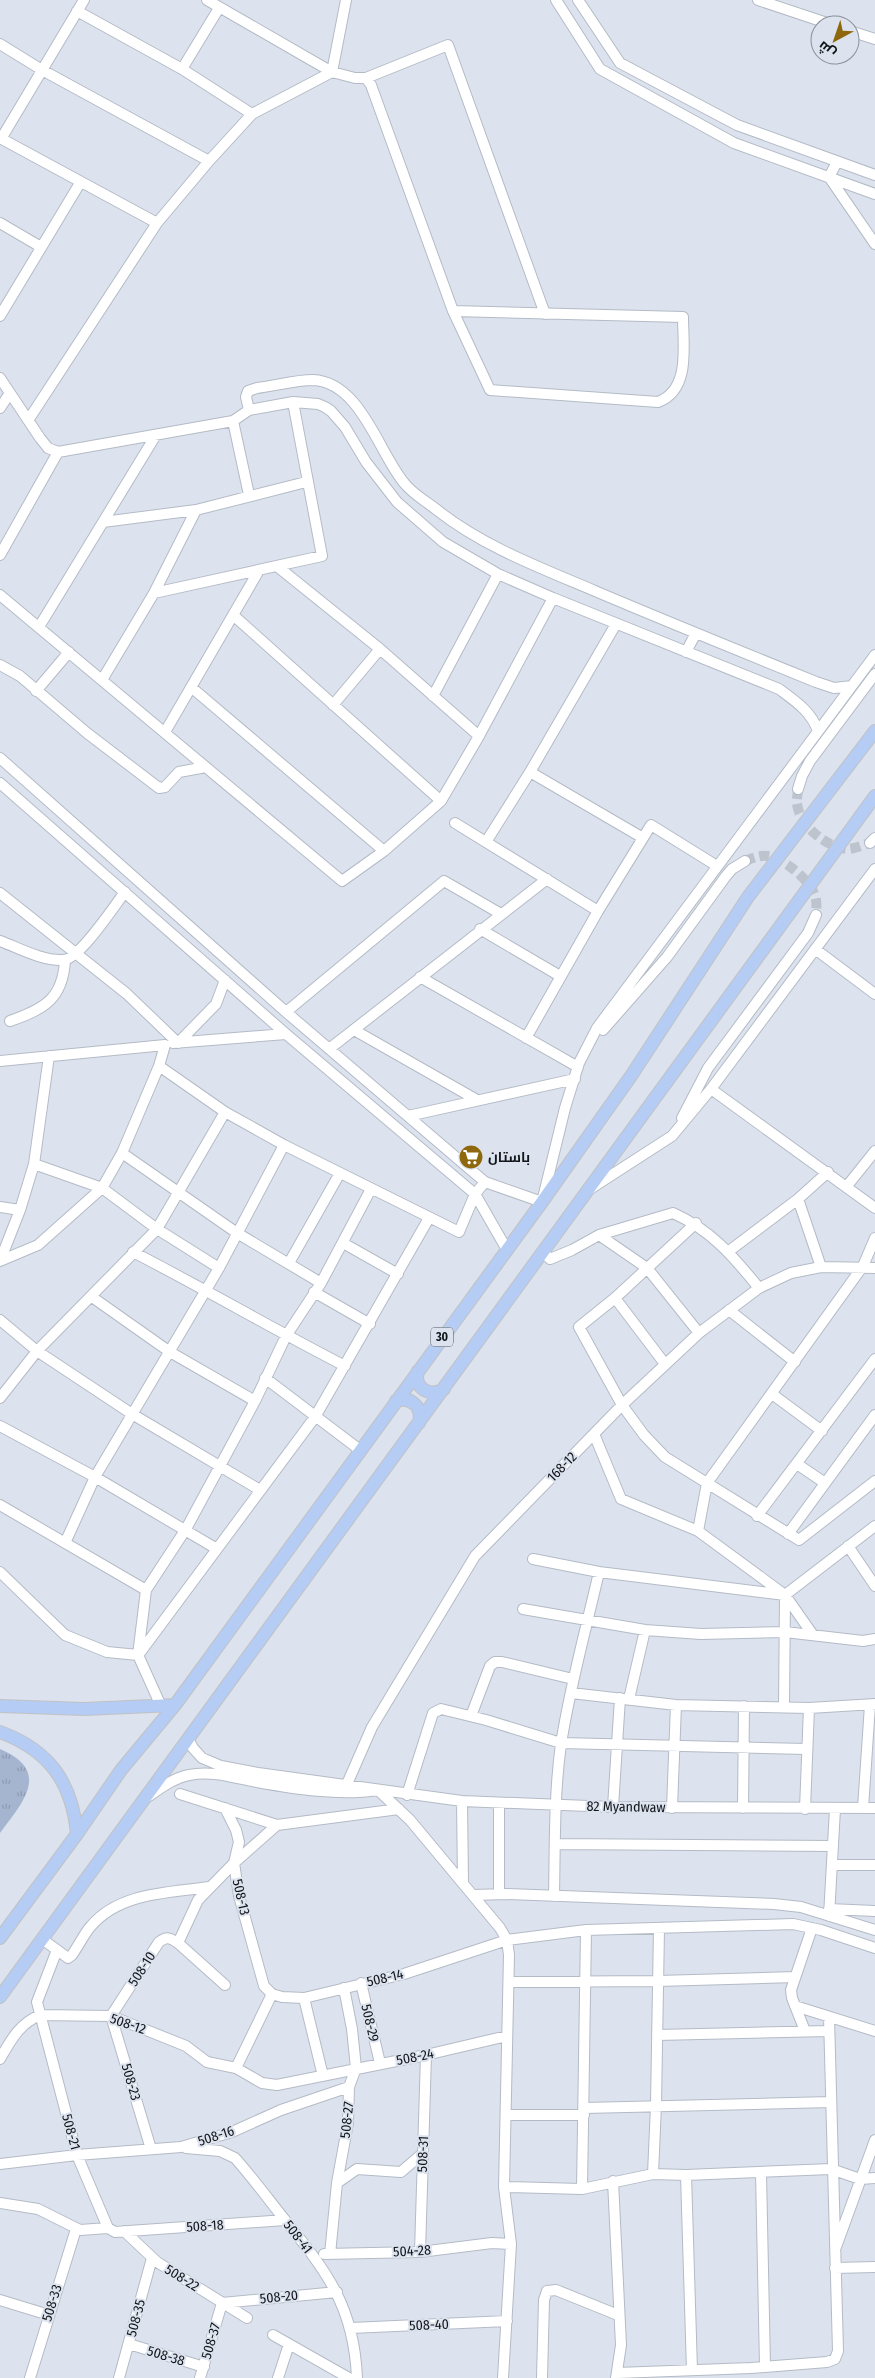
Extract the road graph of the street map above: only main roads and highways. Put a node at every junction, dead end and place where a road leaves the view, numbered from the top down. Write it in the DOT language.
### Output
graph roads {
  1 [pos="875,731"];
  2 [pos="875,796"];
  3 [pos="418,1371"];
  4 [pos="444,1389"];
  5 [pos="396,1401"];
  6 [pos="419,1423"];
  7 [pos="168,1705"];
  8 [pos="0,1706"];
  9 [pos="0,1732"];
  10 [pos="77,1834"];
  11 [pos="0,1938"];
  12 [pos="5,1981"];
  13 [pos="0,1996"];
  1 -- 3 [label="main road, 30"];
  2 -- 4 [label="main road, 30"];
  3 -- 4 [label="main road"];
  3 -- 5 [label="main road, 30"];
  4 -- 6 [label="main road, 30"];
  5 -- 6 [label="main road"];
  5 -- 7 [label="main road, 30"];
  6 -- 12 [label="main road, 30"];
  7 -- 8 [label="main road"];
  7 -- 10 [label="main road, 30"];
  9 -- 10 [label="main road"];
  10 -- 11 [label="main road, 30"];
  12 -- 13 [label="main road, 30"];
}
